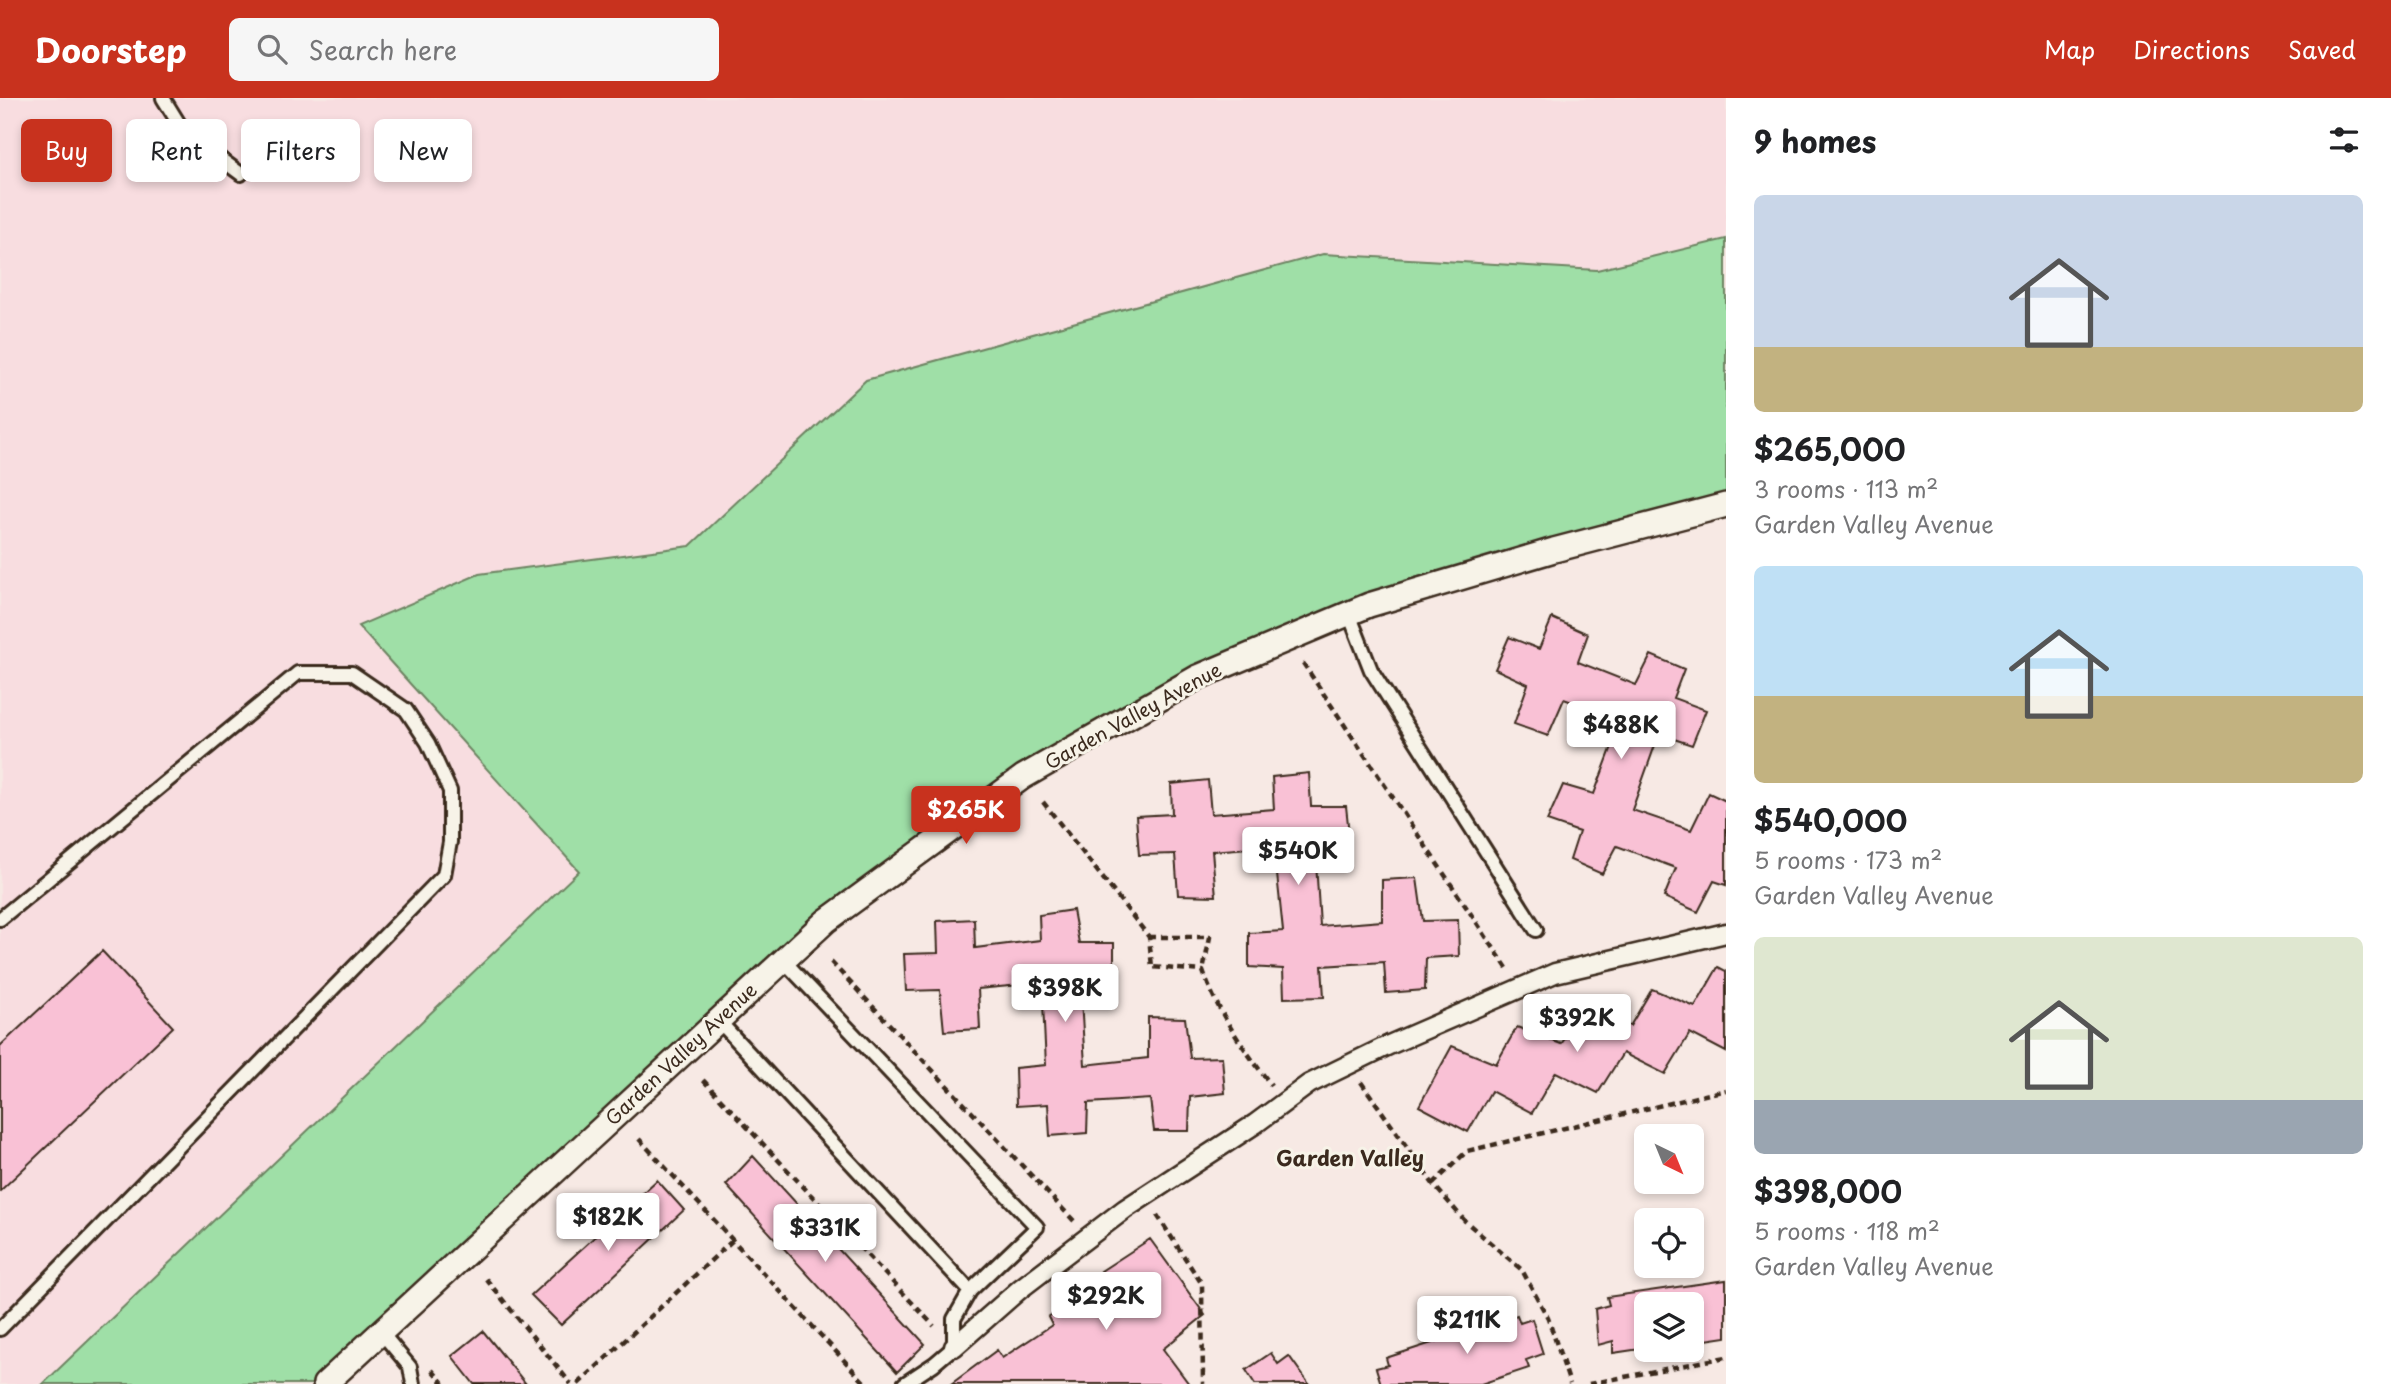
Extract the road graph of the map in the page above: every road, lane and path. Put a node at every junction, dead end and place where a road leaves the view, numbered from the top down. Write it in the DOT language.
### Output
graph roads {
  1 [pos="163,98"];
  2 [pos="241,174"];
  3 [pos="1726,505"];
  4 [pos="1349,614"];
  5 [pos="1303,663"];
  6 [pos="1043,802"];
  7 [pos="0,919"];
  8 [pos="1536,930"];
  9 [pos="1726,933"];
  10 [pos="1149,937"];
  11 [pos="783,960"];
  12 [pos="831,962"];
  13 [pos="1203,971"];
  14 [pos="1520,988"];
  15 [pos="718,1020"];
  16 [pos="1349,1065"];
  17 [pos="703,1080"];
  18 [pos="1726,1090"];
  19 [pos="1284,1102"];
  20 [pos="639,1139"];
  21 [pos="1433,1184"];
  22 [pos="1145,1196"];
  23 [pos="1089,1237"];
  24 [pos="733,1240"];
  25 [pos="486,1279"];
  26 [pos="970,1291"];
  27 [pos="0,1329"];
  28 [pos="382,1332"];
  29 [pos="954,1347"];
  30 [pos="1726,1357"];
  31 [pos="325,1384"];
  32 [pos="413,1384"];
  33 [pos="571,1384"];
  34 [pos="578,1384"];
  35 [pos="866,1384"];
  36 [pos="904,1384"];
  37 [pos="1203,1384"];
  38 [pos="1570,1384"];
  39 [pos="1589,1384"];
  1 -- 2 [label="lane"];
  3 -- 4 [label="street, Garden Valley Avenue"];
  4 -- 8 [label="lane"];
  4 -- 11 [label="street, Garden Valley Avenue"];
  5 -- 14 [label="path"];
  6 -- 10 [label="path"];
  7 -- 27 [label="lane"];
  9 -- 14 [label="street"];
  10 -- 13 [label="path"];
  10 -- 13 [label="path"];
  11 -- 15 [label="street, Garden Valley Avenue"];
  11 -- 26 [label="lane"];
  12 -- 23 [label="path"];
  13 -- 19 [label="path"];
  14 -- 16 [label="street"];
  15 -- 26 [label="lane"];
  15 -- 28 [label="street, Garden Valley Avenue"];
  16 -- 19 [label="street"];
  16 -- 21 [label="path"];
  17 -- 29 [label="path"];
  18 -- 21 [label="path"];
  19 -- 22 [label="street"];
  20 -- 24 [label="path"];
  21 -- 38 [label="path"];
  22 -- 23 [label="street"];
  22 -- 37 [label="path"];
  23 -- 29 [label="street"];
  24 -- 34 [label="path"];
  24 -- 35 [label="path"];
  25 -- 33 [label="path"];
  26 -- 29 [label="lane"];
  28 -- 31 [label="street, Garden Valley Avenue"];
  28 -- 32 [label="lane"];
  29 -- 36 [label="lane"];
  30 -- 39 [label="path"];
}
